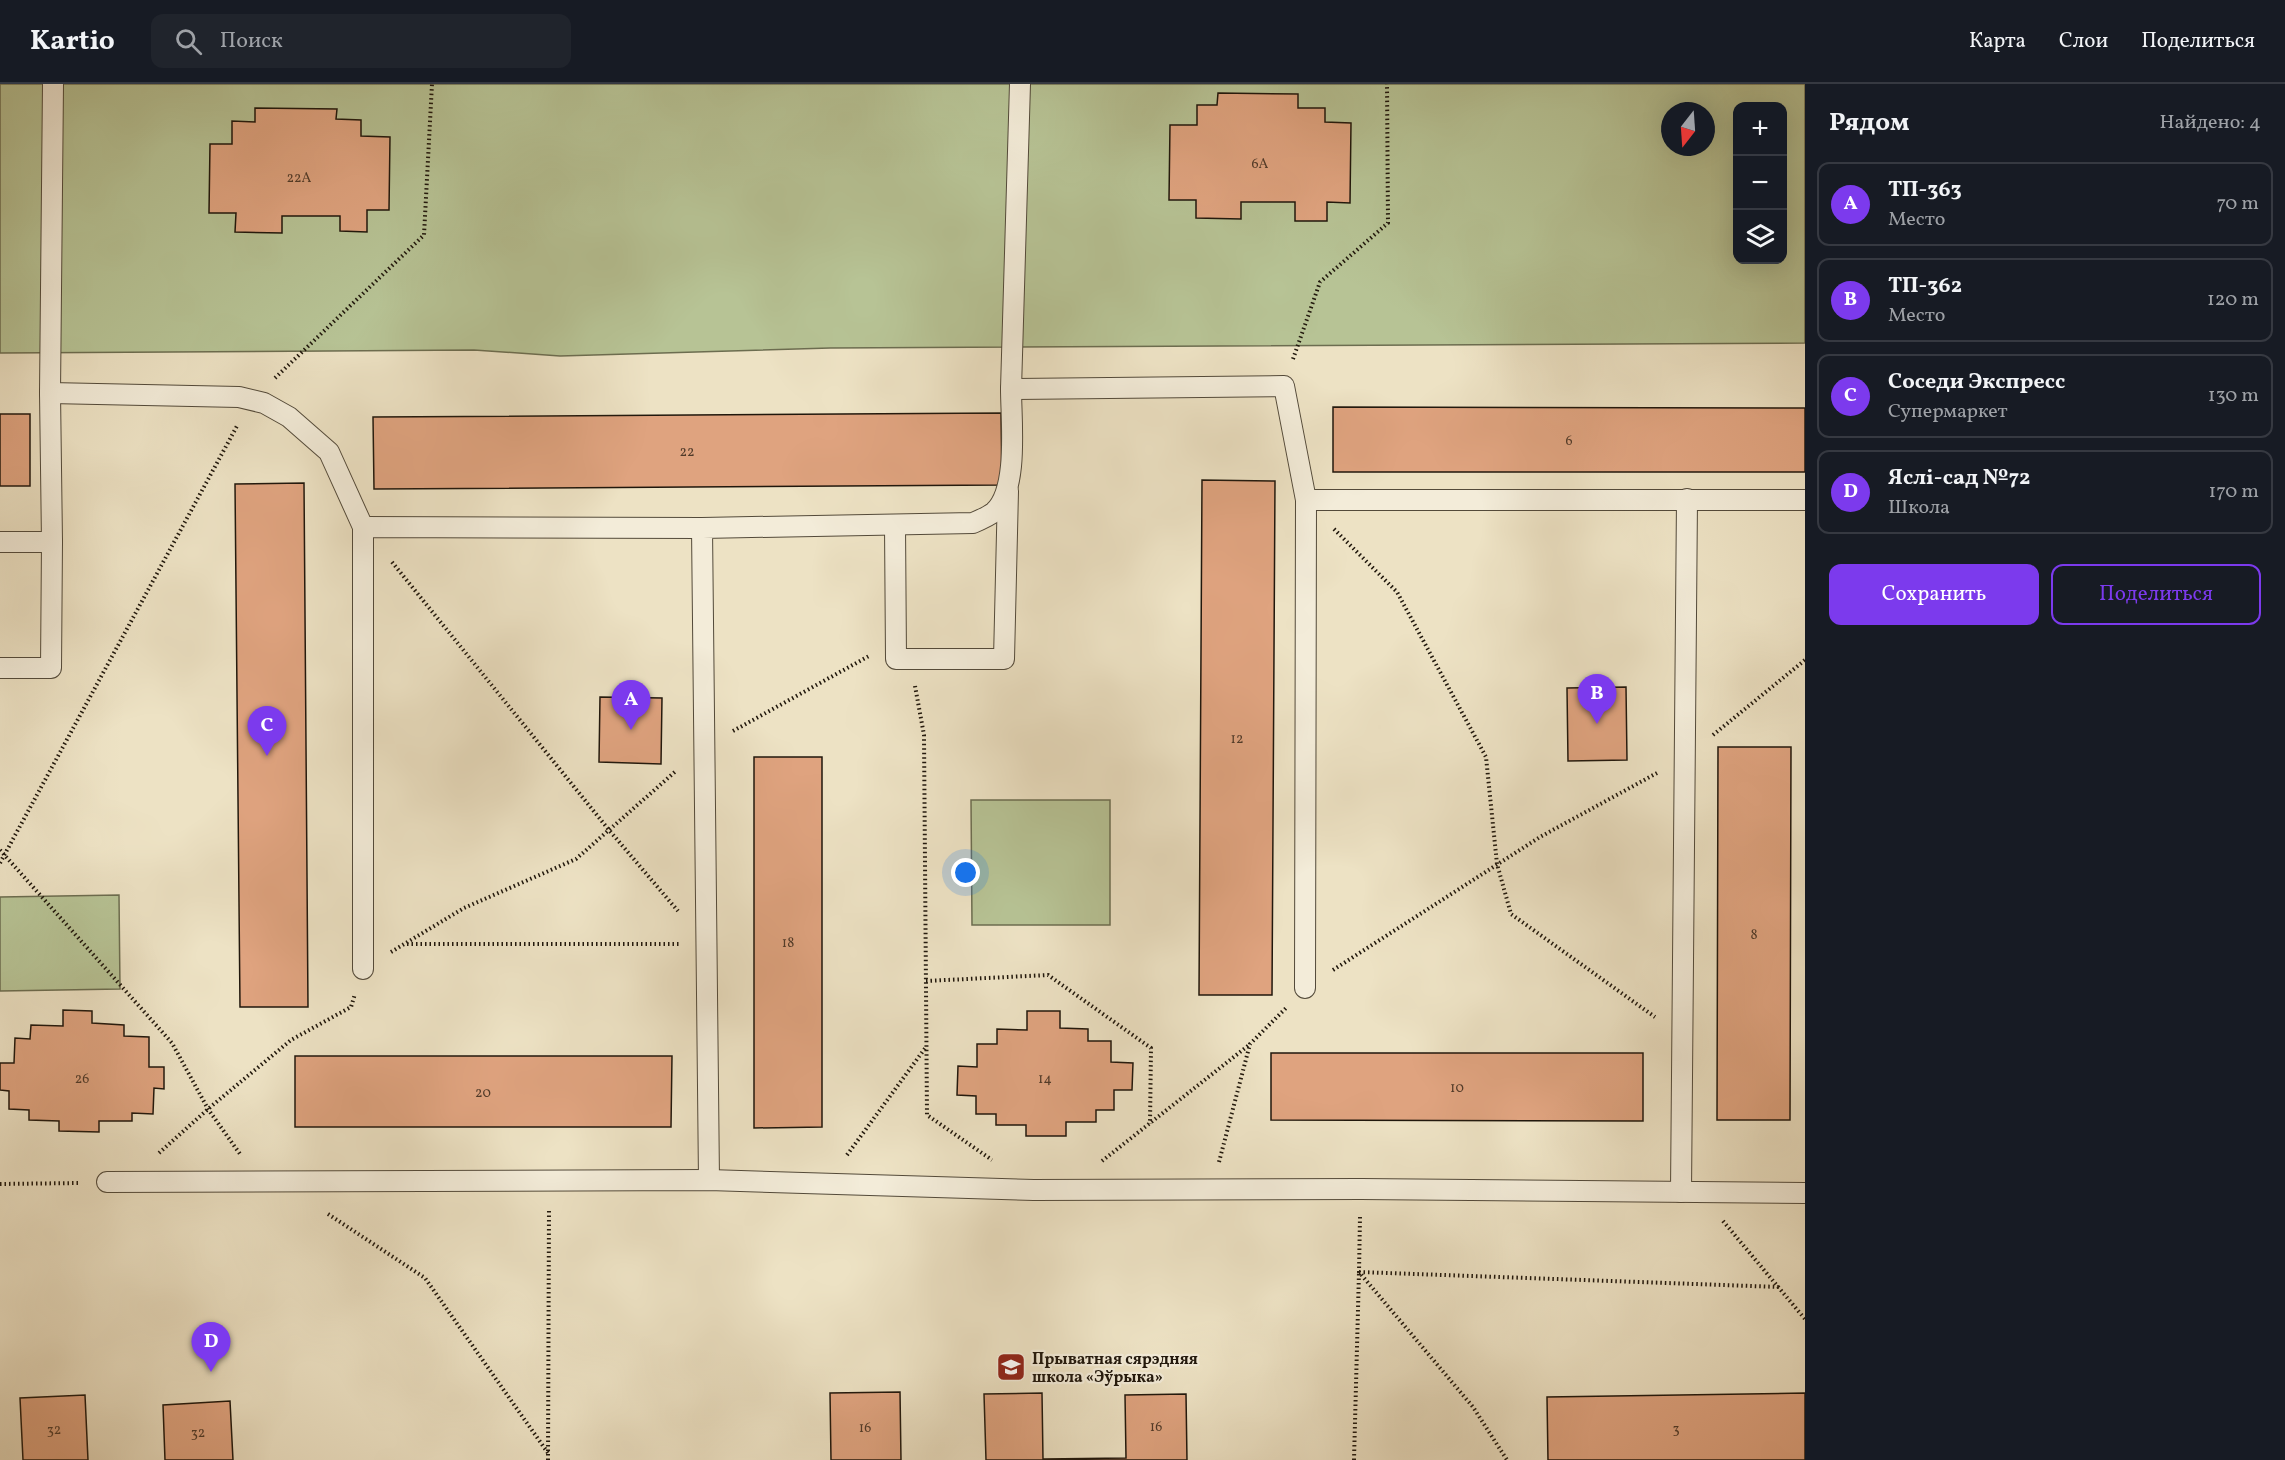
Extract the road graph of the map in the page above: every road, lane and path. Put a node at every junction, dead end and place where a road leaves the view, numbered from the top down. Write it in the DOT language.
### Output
graph roads {
  1 [pos="53,84"];
  2 [pos="432,84"];
  3 [pos="1020,84"];
  4 [pos="1387,84"];
  5 [pos="1284,386"];
  6 [pos="1011,389"];
  7 [pos="50,393"];
  8 [pos="251,400"];
  9 [pos="1008,490"];
  10 [pos="1306,500"];
  11 [pos="1687,500"];
  12 [pos="1805,500"];
  13 [pos="895,525"];
  14 [pos="363,527"];
  15 [pos="702,528"];
  16 [pos="0,542"];
  17 [pos="52,542"];
  18 [pos="896,642"];
  19 [pos="910,659"];
  20 [pos="1805,660"];
  21 [pos="0,668"];
  22 [pos="705,747"];
  23 [pos="1684,758"];
  24 [pos="609,830"];
  25 [pos="0,850"];
  26 [pos="4,854"];
  27 [pos="0,863"];
  28 [pos="1497,864"];
  29 [pos="404,944"];
  30 [pos="706,944"];
  31 [pos="363,969"];
  32 [pos="926,981"];
  33 [pos="1305,988"];
  34 [pos="1682,1037"];
  35 [pos="1250,1044"];
  36 [pos="926,1047"];
  37 [pos="208,1108"];
  38 [pos="1150,1124"];
  39 [pos="995,1162"];
  40 [pos="549,1180"];
  41 [pos="709,1180"];
  42 [pos="259,1181"];
  43 [pos="107,1182"];
  44 [pos="127,1182"];
  45 [pos="826,1183"];
  46 [pos="0,1184"];
  47 [pos="1212,1189"];
  48 [pos="1066,1190"];
  49 [pos="1690,1192"];
  50 [pos="1805,1193"];
  51 [pos="1360,1212"];
  52 [pos="328,1214"];
  53 [pos="1359,1272"];
  54 [pos="1779,1287"];
  55 [pos="1805,1319"];
  56 [pos="548,1453"];
  57 [pos="548,1460"];
  58 [pos="1354,1460"];
  59 [pos="1507,1460"];
  1 -- 7 [label="lane"];
  2 -- 8 [label="path"];
  3 -- 6 [label="lane"];
  4 -- 5 [label="path"];
  5 -- 6 [label="lane"];
  5 -- 10 [label="lane"];
  6 -- 9 [label="lane"];
  7 -- 8 [label="lane"];
  7 -- 17 [label="lane"];
  8 -- 14 [label="lane"];
  8 -- 26 [label="path"];
  9 -- 13 [label="lane"];
  9 -- 19 [label="lane"];
  10 -- 11 [label="lane"];
  10 -- 28 [label="path"];
  10 -- 33 [label="lane"];
  11 -- 12 [label="lane"];
  11 -- 23 [label="lane"];
  13 -- 15 [label="lane"];
  13 -- 18 [label="lane"];
  14 -- 15 [label="lane"];
  14 -- 24 [label="path"];
  14 -- 31 [label="lane"];
  15 -- 22 [label="lane"];
  16 -- 17 [label="lane"];
  17 -- 21 [label="lane"];
  18 -- 19 [label="lane"];
  18 -- 22 [label="path"];
  19 -- 32 [label="path"];
  20 -- 23 [label="path"];
  22 -- 24 [label="path"];
  22 -- 30 [label="lane"];
  23 -- 28 [label="path"];
  23 -- 34 [label="lane"];
  24 -- 29 [label="path"];
  24 -- 30 [label="path"];
  25 -- 26 [label="path"];
  26 -- 27 [label="path"];
  26 -- 37 [label="path"];
  28 -- 33 [label="path"];
  28 -- 34 [label="path"];
  29 -- 30 [label="path"];
  29 -- 31 [label="path"];
  30 -- 41 [label="lane"];
  31 -- 37 [label="path"];
  32 -- 36 [label="path"];
  32 -- 38 [label="path"];
  33 -- 35 [label="path"];
  34 -- 49 [label="lane"];
  35 -- 38 [label="path"];
  35 -- 47 [label="path"];
  36 -- 39 [label="path"];
  36 -- 45 [label="path"];
  37 -- 42 [label="path"];
  37 -- 44 [label="path"];
  38 -- 48 [label="path"];
  40 -- 41 [label="lane"];
  40 -- 42 [label="lane"];
  40 -- 56 [label="path"];
  41 -- 45 [label="lane"];
  42 -- 44 [label="lane"];
  43 -- 44 [label="lane"];
  43 -- 46 [label="path"];
  45 -- 48 [label="lane"];
  47 -- 48 [label="lane"];
  47 -- 49 [label="lane"];
  49 -- 50 [label="lane"];
  49 -- 54 [label="path"];
  51 -- 53 [label="path"];
  52 -- 56 [label="path"];
  53 -- 54 [label="path"];
  53 -- 58 [label="path"];
  53 -- 59 [label="path"];
  54 -- 55 [label="path"];
  56 -- 57 [label="path"];
}
